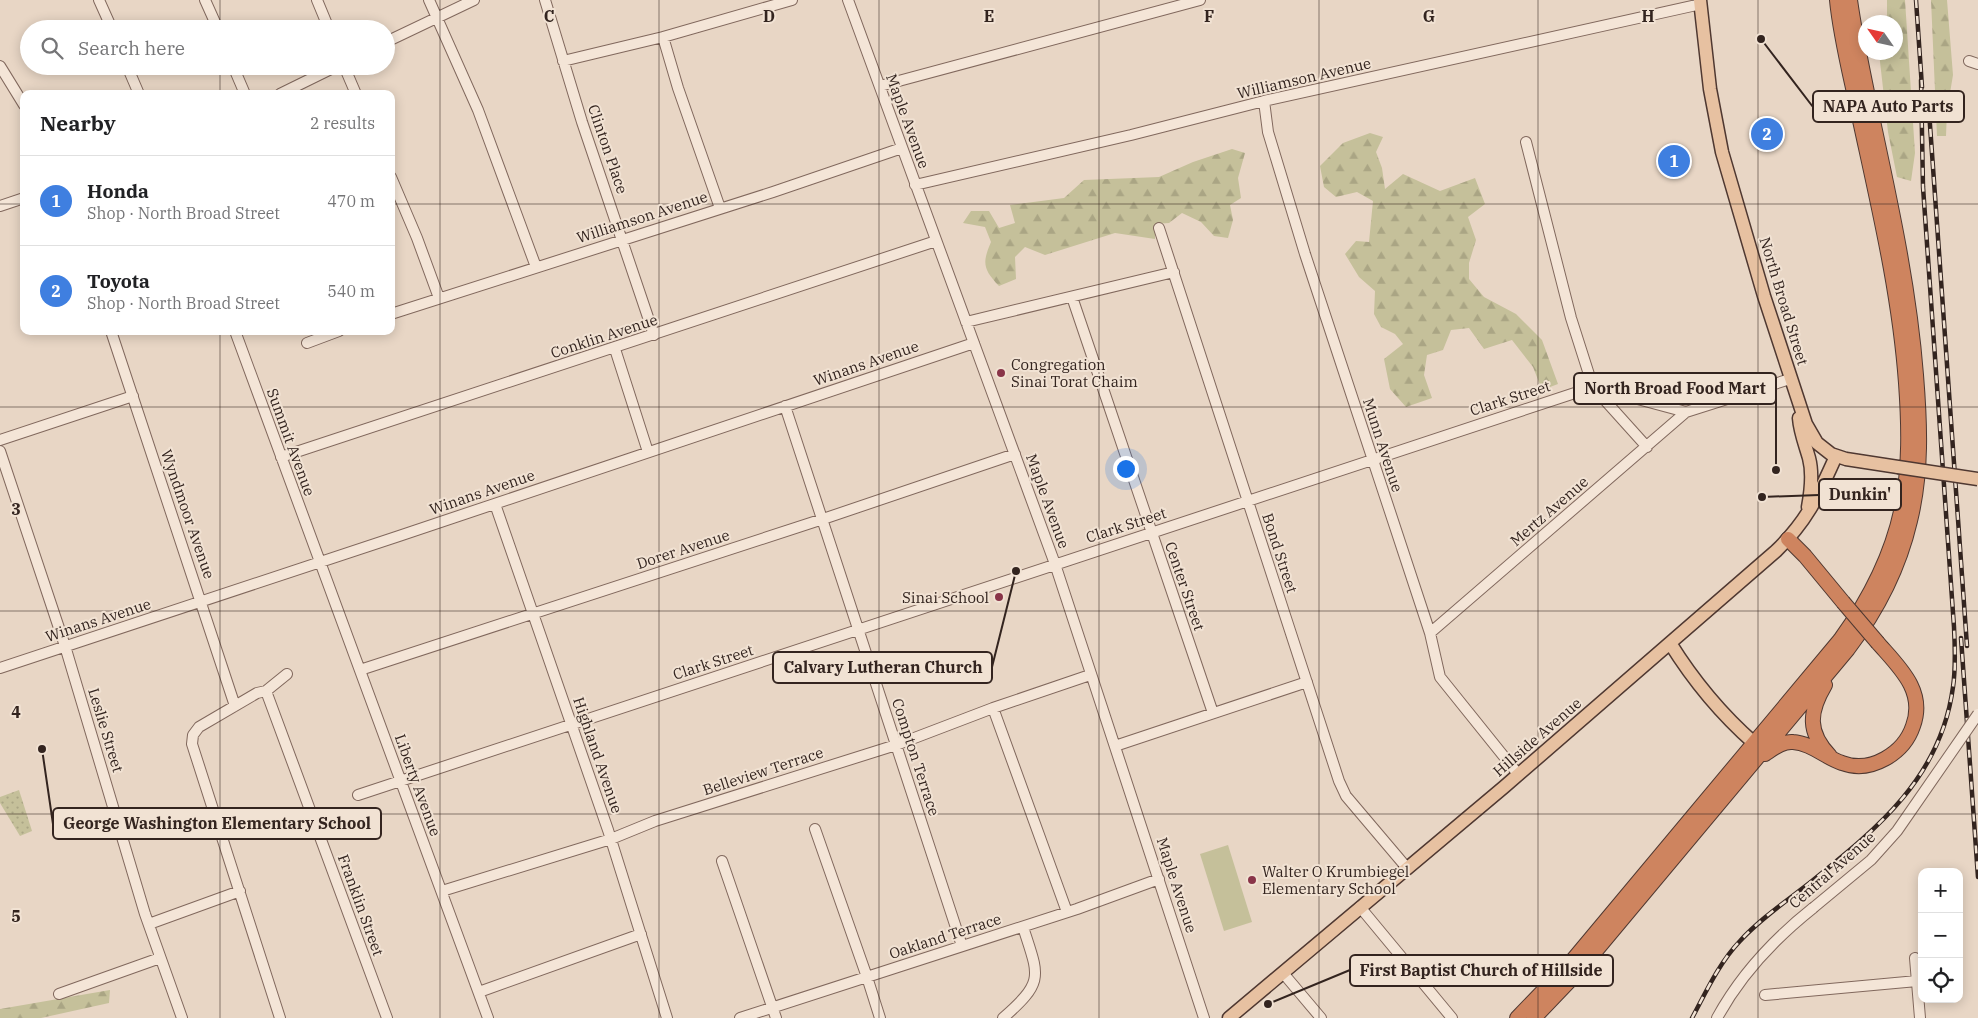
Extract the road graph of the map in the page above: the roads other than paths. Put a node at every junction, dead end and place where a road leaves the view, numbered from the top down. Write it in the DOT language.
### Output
graph roads {
  1 [pos="100,0"];
  2 [pos="205,0"];
  3 [pos="317,0"];
  4 [pos="429,0"];
  5 [pos="474,0"];
  6 [pos="544,0"];
  7 [pos="792,0"];
  8 [pos="848,0"];
  9 [pos="1200,0"];
  10 [pos="1837,0"];
  11 [pos="1850,0"];
  12 [pos="1701,2"];
  13 [pos="437,18"];
  14 [pos="108,20"];
  15 [pos="214,20"];
  16 [pos="325,20"];
  17 [pos="663,37"];
  18 [pos="395,38"];
  19 [pos="563,61"];
  20 [pos="0,66"];
  21 [pos="131,75"];
  22 [pos="237,75"];
  23 [pos="319,75"];
  24 [pos="348,75"];
  25 [pos="880,86"];
  26 [pos="137,90"];
  27 [pos="243,90"];
  28 [pos="288,90"];
  29 [pos="354,90"];
  30 [pos="20,98"];
  31 [pos="1264,102"];
  32 [pos="1526,142"];
  33 [pos="902,148"];
  34 [pos="916,185"];
  35 [pos="395,187"];
  36 [pos="20,199"];
  37 [pos="0,206"];
  38 [pos="720,208"];
  39 [pos="1159,228"];
  40 [pos="623,238"];
  41 [pos="936,241"];
  42 [pos="536,267"];
  43 [pos="1174,272"];
  44 [pos="1072,297"];
  45 [pos="438,298"];
  46 [pos="395,313"];
  47 [pos="966,322"];
  48 [pos="112,335"];
  49 [pos="236,335"];
  50 [pos="328,335"];
  51 [pos="654,335"];
  52 [pos="306,343"];
  53 [pos="974,343"];
  54 [pos="614,348"];
  55 [pos="1790,379"];
  56 [pos="1593,387"];
  57 [pos="133,396"];
  58 [pos="1798,403"];
  59 [pos="785,406"];
  60 [pos="1686,412"];
  61 [pos="0,440"];
  62 [pos="1647,447"];
  63 [pos="0,451"];
  64 [pos="648,452"];
  65 [pos="1015,454"];
  66 [pos="1836,456"];
  67 [pos="281,457"];
  68 [pos="1372,460"];
  69 [pos="1978,479"];
  70 [pos="1247,501"];
  71 [pos="495,504"];
  72 [pos="1806,518"];
  73 [pos="822,520"];
  74 [pos="1152,532"];
  75 [pos="1788,539"];
  76 [pos="318,563"];
  77 [pos="1056,564"];
  78 [pos="202,601"];
  79 [pos="533,613"];
  80 [pos="859,631"];
  81 [pos="1430,633"];
  82 [pos="1670,643"];
  83 [pos="65,646"];
  84 [pos="1848,649"];
  85 [pos="0,668"];
  86 [pos="360,670"];
  87 [pos="287,674"];
  88 [pos="1090,675"];
  89 [pos="1307,682"];
  90 [pos="266,691"];
  91 [pos="235,706"];
  92 [pos="993,708"];
  93 [pos="1213,713"];
  94 [pos="1978,714"];
  95 [pos="571,724"];
  96 [pos="1754,743"];
  97 [pos="896,745"];
  98 [pos="1115,746"];
  99 [pos="1832,758"];
  100 [pos="1754,761"];
  101 [pos="1518,774"];
  102 [pos="400,781"];
  103 [pos="358,795"];
  104 [pos="815,829"];
  105 [pos="611,838"];
  106 [pos="722,861"];
  107 [pos="1407,868"];
  108 [pos="1160,880"];
  109 [pos="240,891"];
  110 [pos="442,891"];
  111 [pos="1360,907"];
  112 [pos="1068,912"];
  113 [pos="148,924"];
  114 [pos="1023,927"];
  115 [pos="641,934"];
  116 [pos="962,946"];
  117 [pos="160,958"];
  118 [pos="1915,958"];
  119 [pos="1283,973"];
  120 [pos="868,977"];
  121 [pos="1917,981"];
  122 [pos="478,992"];
  123 [pos="59,994"];
  124 [pos="1765,994"];
  125 [pos="773,1007"];
  126 [pos="182,1018"];
  127 [pos="280,1018"];
  128 [pos="387,1018"];
  129 [pos="488,1018"];
  130 [pos="667,1018"];
  131 [pos="740,1018"];
  132 [pos="776,1018"];
  133 [pos="880,1018"];
  134 [pos="1003,1018"];
  135 [pos="1204,1018"];
  136 [pos="1229,1018"];
  137 [pos="1321,1018"];
  138 [pos="1452,1018"];
  139 [pos="1517,1018"];
  140 [pos="1534,1018"];
  141 [pos="1717,1018"];
  142 [pos="1920,1018"];
  1 -- 14 [label="street"];
  2 -- 15 [label="street"];
  3 -- 16 [label="street"];
  4 -- 13 [label="street"];
  5 -- 13 [label="street"];
  6 -- 19 [label="street, Clinton Place"];
  7 -- 17 [label="street"];
  8 -- 25 [label="street, Maple Avenue"];
  9 -- 25 [label="street"];
  10 -- 96 [label="highway"];
  11 -- 84 [label="highway"];
  12 -- 31 [label="street, Williamson Avenue"];
  12 -- 55 [label="main road, North Broad Street"];
  13 -- 18 [label="street"];
  13 -- 42 [label="street"];
  17 -- 19 [label="street"];
  17 -- 38 [label="street"];
  19 -- 40 [label="street, Clinton Place"];
  20 -- 30 [label="street"];
  21 -- 26 [label="street"];
  22 -- 27 [label="street"];
  23 -- 28 [label="street"];
  24 -- 29 [label="street"];
  25 -- 33 [label="street, Maple Avenue"];
  31 -- 34 [label="street, Williamson Avenue"];
  31 -- 68 [label="street, Munn Avenue"];
  32 -- 56 [label="street"];
  33 -- 34 [label="street, Maple Avenue"];
  33 -- 38 [label="street, Williamson Avenue"];
  34 -- 41 [label="street, Maple Avenue"];
  35 -- 45 [label="street"];
  36 -- 37 [label="street"];
  38 -- 40 [label="street, Williamson Avenue"];
  39 -- 43 [label="street, Bond Street"];
  40 -- 42 [label="street, Williamson Avenue"];
  40 -- 51 [label="street, Clinton Place"];
  41 -- 47 [label="street, Maple Avenue"];
  41 -- 51 [label="street, Conklin Avenue"];
  42 -- 45 [label="street, Williamson Avenue"];
  43 -- 44 [label="street"];
  43 -- 70 [label="street, Bond Street"];
  44 -- 47 [label="street"];
  44 -- 74 [label="street, Center Street"];
  45 -- 46 [label="street, Williamson Avenue"];
  47 -- 53 [label="street, Maple Avenue"];
  48 -- 57 [label="street, Wyndmoor Avenue"];
  49 -- 67 [label="street, Summit Avenue"];
  50 -- 52 [label="street"];
  51 -- 54 [label="street, Conklin Avenue"];
  53 -- 59 [label="street, Winans Avenue"];
  53 -- 65 [label="street, Maple Avenue"];
  54 -- 64 [label="street"];
  54 -- 67 [label="street, Conklin Avenue"];
  55 -- 58 [label="main road, North Broad Street"];
  55 -- 60 [label="street"];
  56 -- 60 [label="street"];
  56 -- 62 [label="street"];
  56 -- 68 [label="street, Clark Street"];
  57 -- 61 [label="street"];
  57 -- 78 [label="street, Wyndmoor Avenue"];
  58 -- 66 [label="main road, North Broad Street"];
  58 -- 72 [label="main road"];
  59 -- 64 [label="street, Winans Avenue"];
  59 -- 73 [label="street, Compton Terrace"];
  60 -- 62 [label="street, Mertz Avenue"];
  62 -- 81 [label="street, Mertz Avenue"];
  63 -- 83 [label="street, Leslie Street"];
  64 -- 71 [label="street, Winans Avenue"];
  65 -- 73 [label="street, Dorer Avenue"];
  65 -- 77 [label="street, Maple Avenue"];
  66 -- 69 [label="main road, North Broad Street, bridge"];
  66 -- 72 [label="main road, Hillside Avenue"];
  67 -- 76 [label="street, Summit Avenue"];
  68 -- 70 [label="street, Clark Street"];
  68 -- 81 [label="street, Munn Avenue"];
  70 -- 74 [label="street, Clark Street"];
  70 -- 89 [label="street, Bond Street"];
  71 -- 76 [label="street, Winans Avenue"];
  71 -- 79 [label="street, Highland Avenue"];
  72 -- 75 [label="main road, Hillside Avenue"];
  73 -- 79 [label="street, Dorer Avenue"];
  73 -- 80 [label="street, Compton Terrace"];
  74 -- 77 [label="street, Clark Street"];
  74 -- 93 [label="street, Center Street"];
  75 -- 82 [label="main road, Hillside Avenue"];
  75 -- 99 [label="highway, bridge"];
  76 -- 78 [label="street, Winans Avenue"];
  76 -- 86 [label="street, Liberty Avenue"];
  77 -- 80 [label="street, Clark Street"];
  77 -- 88 [label="street, Maple Avenue"];
  78 -- 83 [label="street, Winans Avenue"];
  78 -- 91 [label="street, Wyndmoor Avenue"];
  79 -- 86 [label="street, Dorer Avenue"];
  79 -- 95 [label="street, Highland Avenue"];
  80 -- 95 [label="street, Clark Street"];
  80 -- 97 [label="street, Compton Terrace"];
  81 -- 101 [label="street, Munn Avenue"];
  82 -- 96 [label="main road"];
  82 -- 101 [label="main road, Hillside Avenue"];
  83 -- 85 [label="street, Winans Avenue"];
  83 -- 113 [label="street, Leslie Street"];
  84 -- 99 [label="highway"];
  84 -- 100 [label="highway"];
  86 -- 102 [label="street, Liberty Avenue"];
  87 -- 90 [label="street"];
  88 -- 92 [label="street, Belleview Terrace"];
  88 -- 98 [label="street, Maple Avenue"];
  89 -- 93 [label="street"];
  89 -- 107 [label="street, Bond Street"];
  90 -- 91 [label="street"];
  90 -- 128 [label="street, Franklin Street"];
  91 -- 109 [label="street"];
  92 -- 97 [label="street, Belleview Terrace"];
  92 -- 112 [label="street"];
  93 -- 98 [label="street"];
  94 -- 141 [label="street, Central Avenue, bridge"];
  95 -- 102 [label="street, Clark Street"];
  95 -- 105 [label="street, Highland Avenue"];
  96 -- 139 [label="highway"];
  97 -- 105 [label="street, Belleview Terrace"];
  97 -- 116 [label="street, Compton Terrace"];
  98 -- 108 [label="street, Maple Avenue"];
  99 -- 100 [label="highway"];
  100 -- 140 [label="highway"];
  101 -- 107 [label="main road, Hillside Avenue"];
  102 -- 103 [label="street, Clark Street"];
  102 -- 110 [label="street, Liberty Avenue"];
  104 -- 120 [label="street"];
  105 -- 110 [label="street, Belleview Terrace"];
  105 -- 115 [label="street, Highland Avenue"];
  106 -- 125 [label="street"];
  107 -- 111 [label="main road, Hillside Avenue"];
  108 -- 112 [label="street, Oakland Terrace"];
  108 -- 135 [label="street, Maple Avenue"];
  109 -- 113 [label="street"];
  109 -- 127 [label="street"];
  110 -- 122 [label="street, Liberty Avenue"];
  111 -- 119 [label="main road, Hillside Avenue"];
  111 -- 138 [label="street"];
  112 -- 114 [label="street, Oakland Terrace"];
  113 -- 117 [label="street, Leslie Street"];
  114 -- 116 [label="street, Oakland Terrace"];
  114 -- 134 [label="street"];
  115 -- 122 [label="street"];
  115 -- 130 [label="street, Highland Avenue"];
  116 -- 120 [label="street, Oakland Terrace"];
  117 -- 123 [label="street"];
  117 -- 126 [label="street, Leslie Street"];
  118 -- 121 [label="street"];
  119 -- 136 [label="main road, Hillside Avenue"];
  119 -- 137 [label="street"];
  120 -- 125 [label="street, Oakland Terrace"];
  120 -- 133 [label="street"];
  121 -- 124 [label="street"];
  121 -- 142 [label="street"];
  122 -- 129 [label="street, Liberty Avenue"];
  125 -- 131 [label="street, Oakland Terrace"];
  125 -- 132 [label="street"];
}
